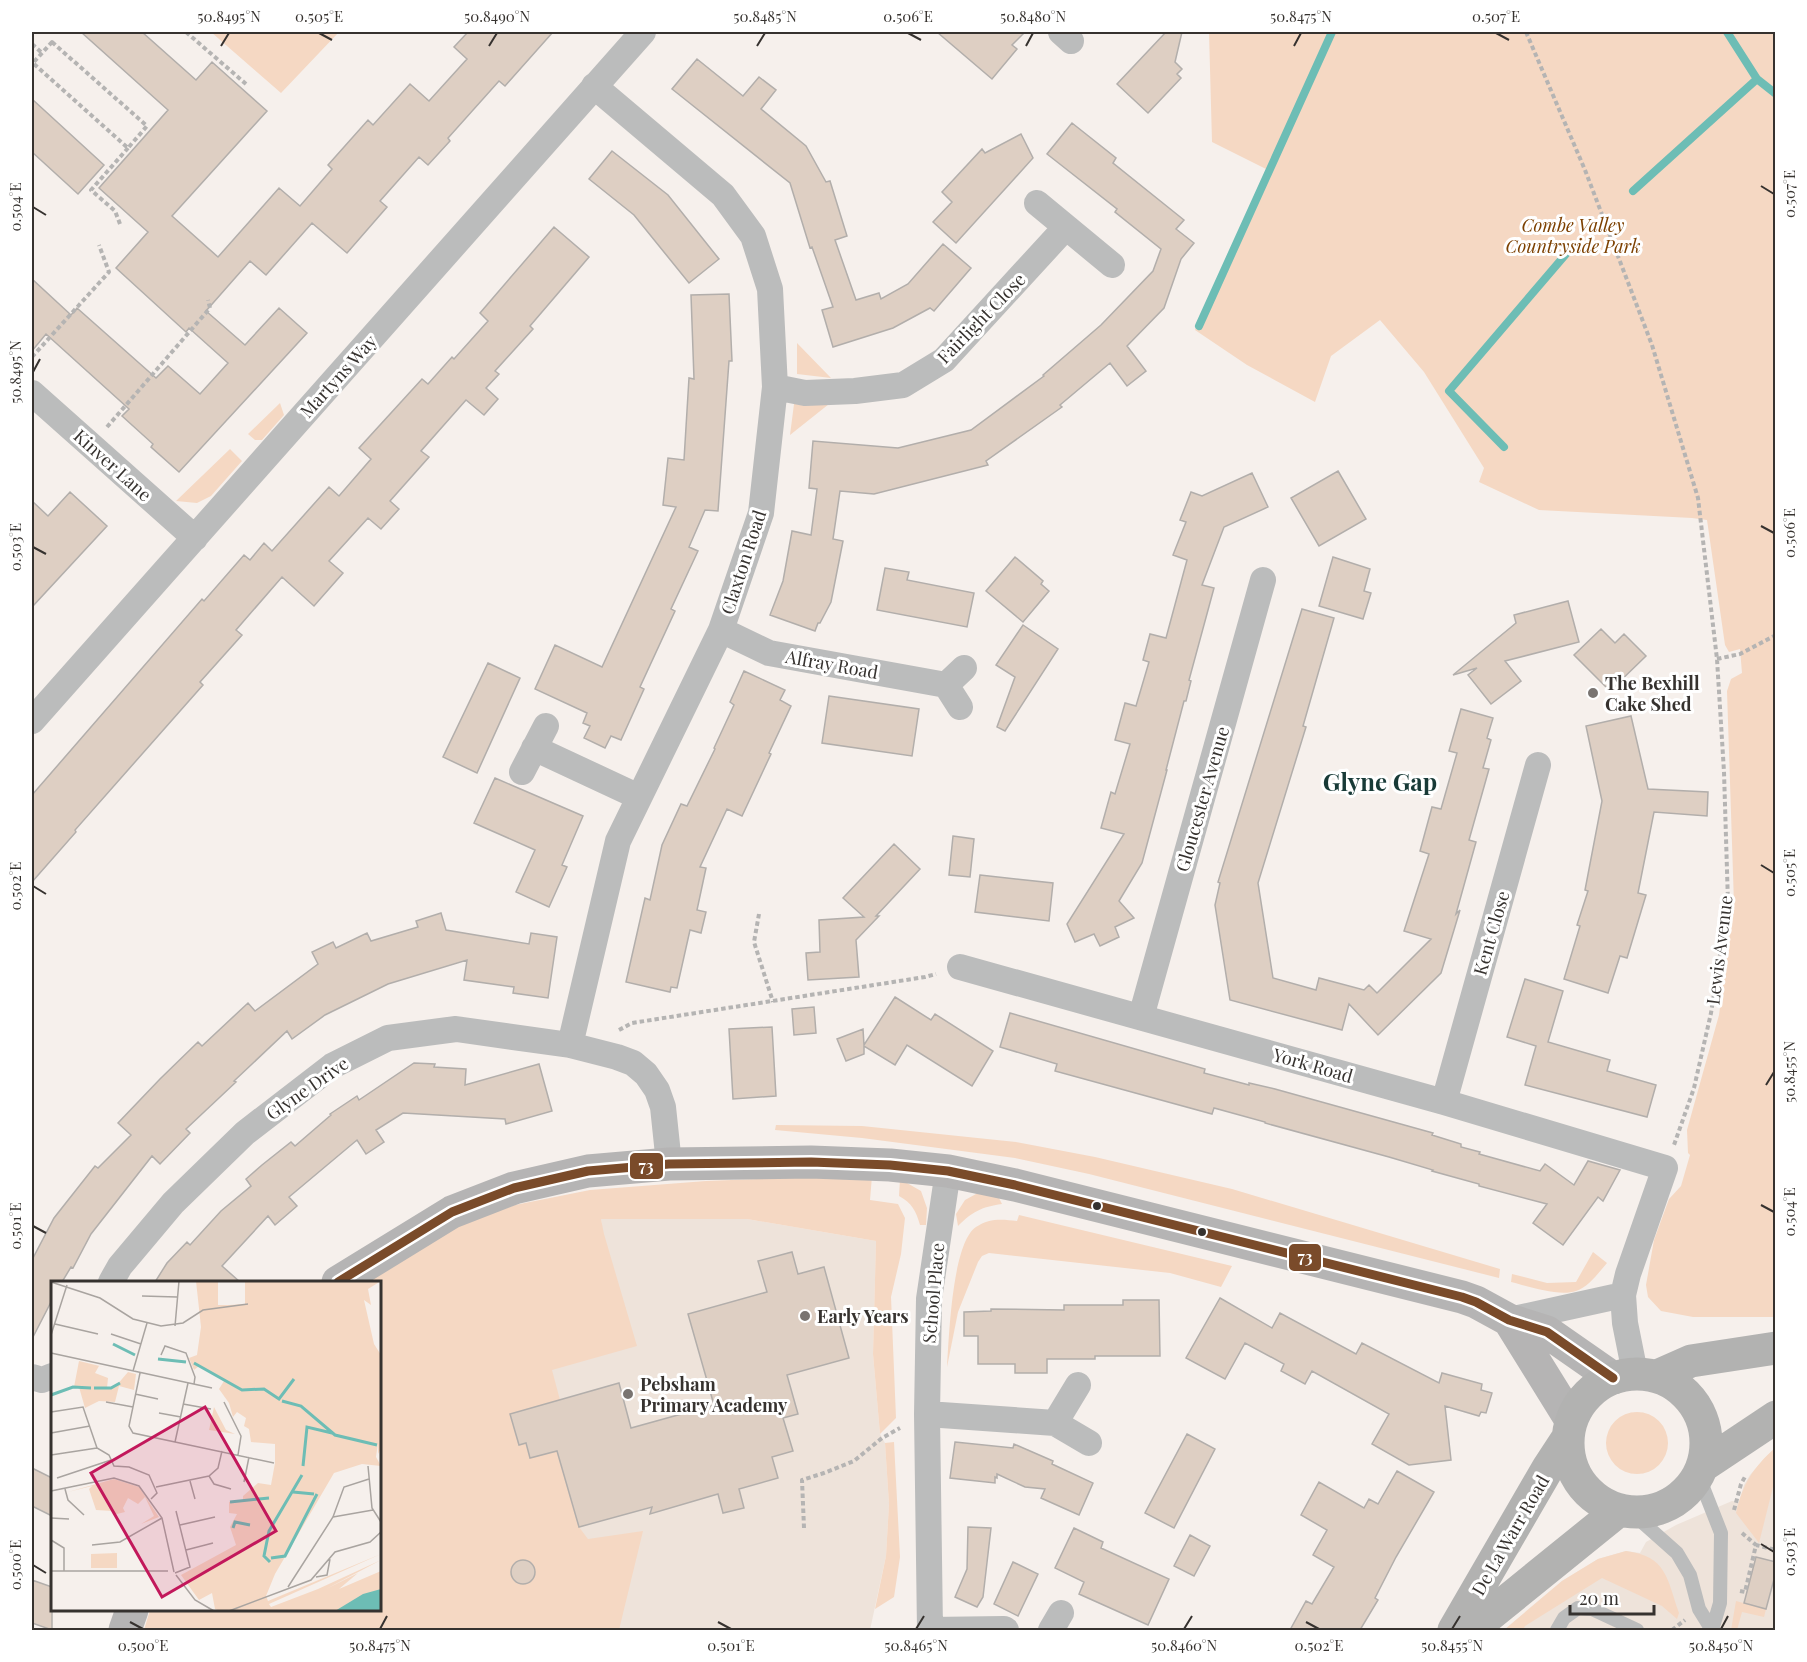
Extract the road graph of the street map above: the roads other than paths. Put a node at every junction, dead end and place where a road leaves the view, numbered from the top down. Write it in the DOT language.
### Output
graph roads {
  1 [pos="643,32"];
  2 [pos="594,86"];
  3 [pos="1037,202"];
  4 [pos="1066,227"];
  5 [pos="1112,265"];
  6 [pos="775,387"];
  7 [pos="32,393"];
  8 [pos="195,538"];
  9 [pos="1263,580"];
  10 [pos="721,630"];
  11 [pos="960,707"];
  12 [pos="32,721"];
  13 [pos="1538,765"];
  14 [pos="522,772"];
  15 [pos="639,797"];
  16 [pos="960,967"];
  17 [pos="1141,1017"];
  18 [pos="570,1045"];
  19 [pos="1444,1102"];
  20 [pos="669,1164"];
  21 [pos="948,1172"];
  22 [pos="112,1281"];
  23 [pos="340,1281"];
  24 [pos="1623,1295"];
  25 [pos="1509,1320"];
  26 [pos="1776,1348"];
  27 [pos="51,1376"];
  28 [pos="1635,1376"];
  29 [pos="32,1377"];
  30 [pos="1078,1385"];
  31 [pos="927,1414"];
  32 [pos="1776,1417"];
  33 [pos="1055,1423"];
  34 [pos="1569,1430"];
  35 [pos="1089,1443"];
  36 [pos="1701,1471"];
  37 [pos="1625,1512"];
  38 [pos="132,1611"];
  39 [pos="125,1630"];
  40 [pos="930,1630"];
  41 [pos="1006,1630"];
  42 [pos="1454,1630"];
  43 [pos="1471,1630"];
  44 [pos="1557,1630"];
  45 [pos="1637,1630"];
  46 [pos="1712,1630"];
  1 -- 2 [label="street, Martyns Way"];
  2 -- 6 [label="street, Claxton Road"];
  2 -- 8 [label="street, Martyns Way"];
  3 -- 4 [label="street"];
  4 -- 5 [label="street"];
  4 -- 6 [label="street, Fairlight Close"];
  6 -- 10 [label="street, Claxton Road"];
  7 -- 8 [label="street, Kinver Lane"];
  8 -- 12 [label="street, Martyns Way"];
  9 -- 17 [label="street, Gloucester Avenue"];
  10 -- 11 [label="street, Alfray Road"];
  10 -- 15 [label="street, Claxton Road"];
  13 -- 19 [label="street, Kent Close"];
  14 -- 15 [label="street"];
  15 -- 18 [label="street, Claxton Road"];
  16 -- 17 [label="street, York Road"];
  17 -- 19 [label="street, York Road"];
  18 -- 20 [label="street, Glyne Drive"];
  18 -- 22 [label="street, Glyne Drive"];
  19 -- 24 [label="street, York Road"];
  20 -- 21 [label="main road"];
  20 -- 23 [label="main road"];
  21 -- 25 [label="main road"];
  21 -- 31 [label="street, School Place"];
  24 -- 25 [label="street"];
  24 -- 28 [label="street"];
  25 -- 28 [label="main road"];
  25 -- 34 [label="main road"];
  26 -- 28 [label="highway"];
  27 -- 29 [label="street"];
  28 -- 34 [label="highway"];
  28 -- 36 [label="highway"];
  30 -- 33 [label="street"];
  31 -- 33 [label="street"];
  31 -- 40 [label="street, School Place"];
  32 -- 36 [label="highway"];
  33 -- 35 [label="street"];
  34 -- 37 [label="highway"];
  34 -- 42 [label="highway, De La Warr Road"];
  36 -- 37 [label="highway"];
  36 -- 46 [label="lane"];
  37 -- 43 [label="highway, De La Warr Road"];
  37 -- 46 [label="lane"];
  38 -- 39 [label="main road"];
  40 -- 41 [label="street, School Place"];
  44 -- 45 [label="lane"];
}
